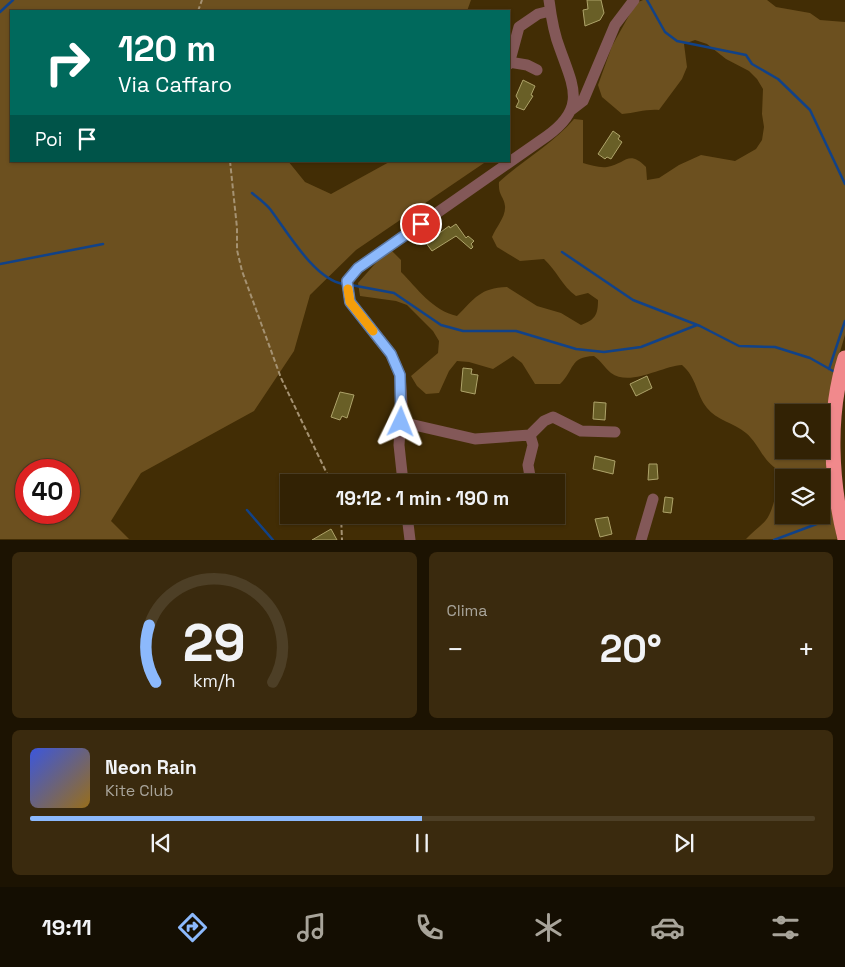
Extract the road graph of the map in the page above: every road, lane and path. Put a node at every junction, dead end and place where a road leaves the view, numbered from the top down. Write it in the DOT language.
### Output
graph roads {
  1 [pos="634,0"];
  2 [pos="550,6"];
  3 [pos="510,59"];
  4 [pos="510,63"];
  5 [pos="537,70"];
  6 [pos="570,111"];
  7 [pos="230,162"];
  8 [pos="510,162"];
  9 [pos="510,162"];
  10 [pos="845,358"];
  11 [pos="401,422"];
  12 [pos="615,432"];
  13 [pos="530,435"];
  14 [pos="327,474"];
  15 [pos="402,474"];
  16 [pos="530,474"];
  17 [pos="653,498"];
  18 [pos="341,524"];
  19 [pos="408,524"];
  20 [pos="845,539"];
  21 [pos="342,540"];
  22 [pos="410,540"];
  23 [pos="640,540"];
  1 -- 6 [label="street"];
  2 -- 3 [label="street"];
  2 -- 6 [label="street"];
  4 -- 5 [label="street"];
  6 -- 8 [label="street"];
  7 -- 14 [label="path"];
  9 -- 11 [label="street"];
  10 -- 20 [label="highway"];
  11 -- 13 [label="street"];
  11 -- 15 [label="street"];
  12 -- 13 [label="street"];
  13 -- 16 [label="street"];
  17 -- 23 [label="street"];
  18 -- 21 [label="path"];
  19 -- 22 [label="street"];
}
